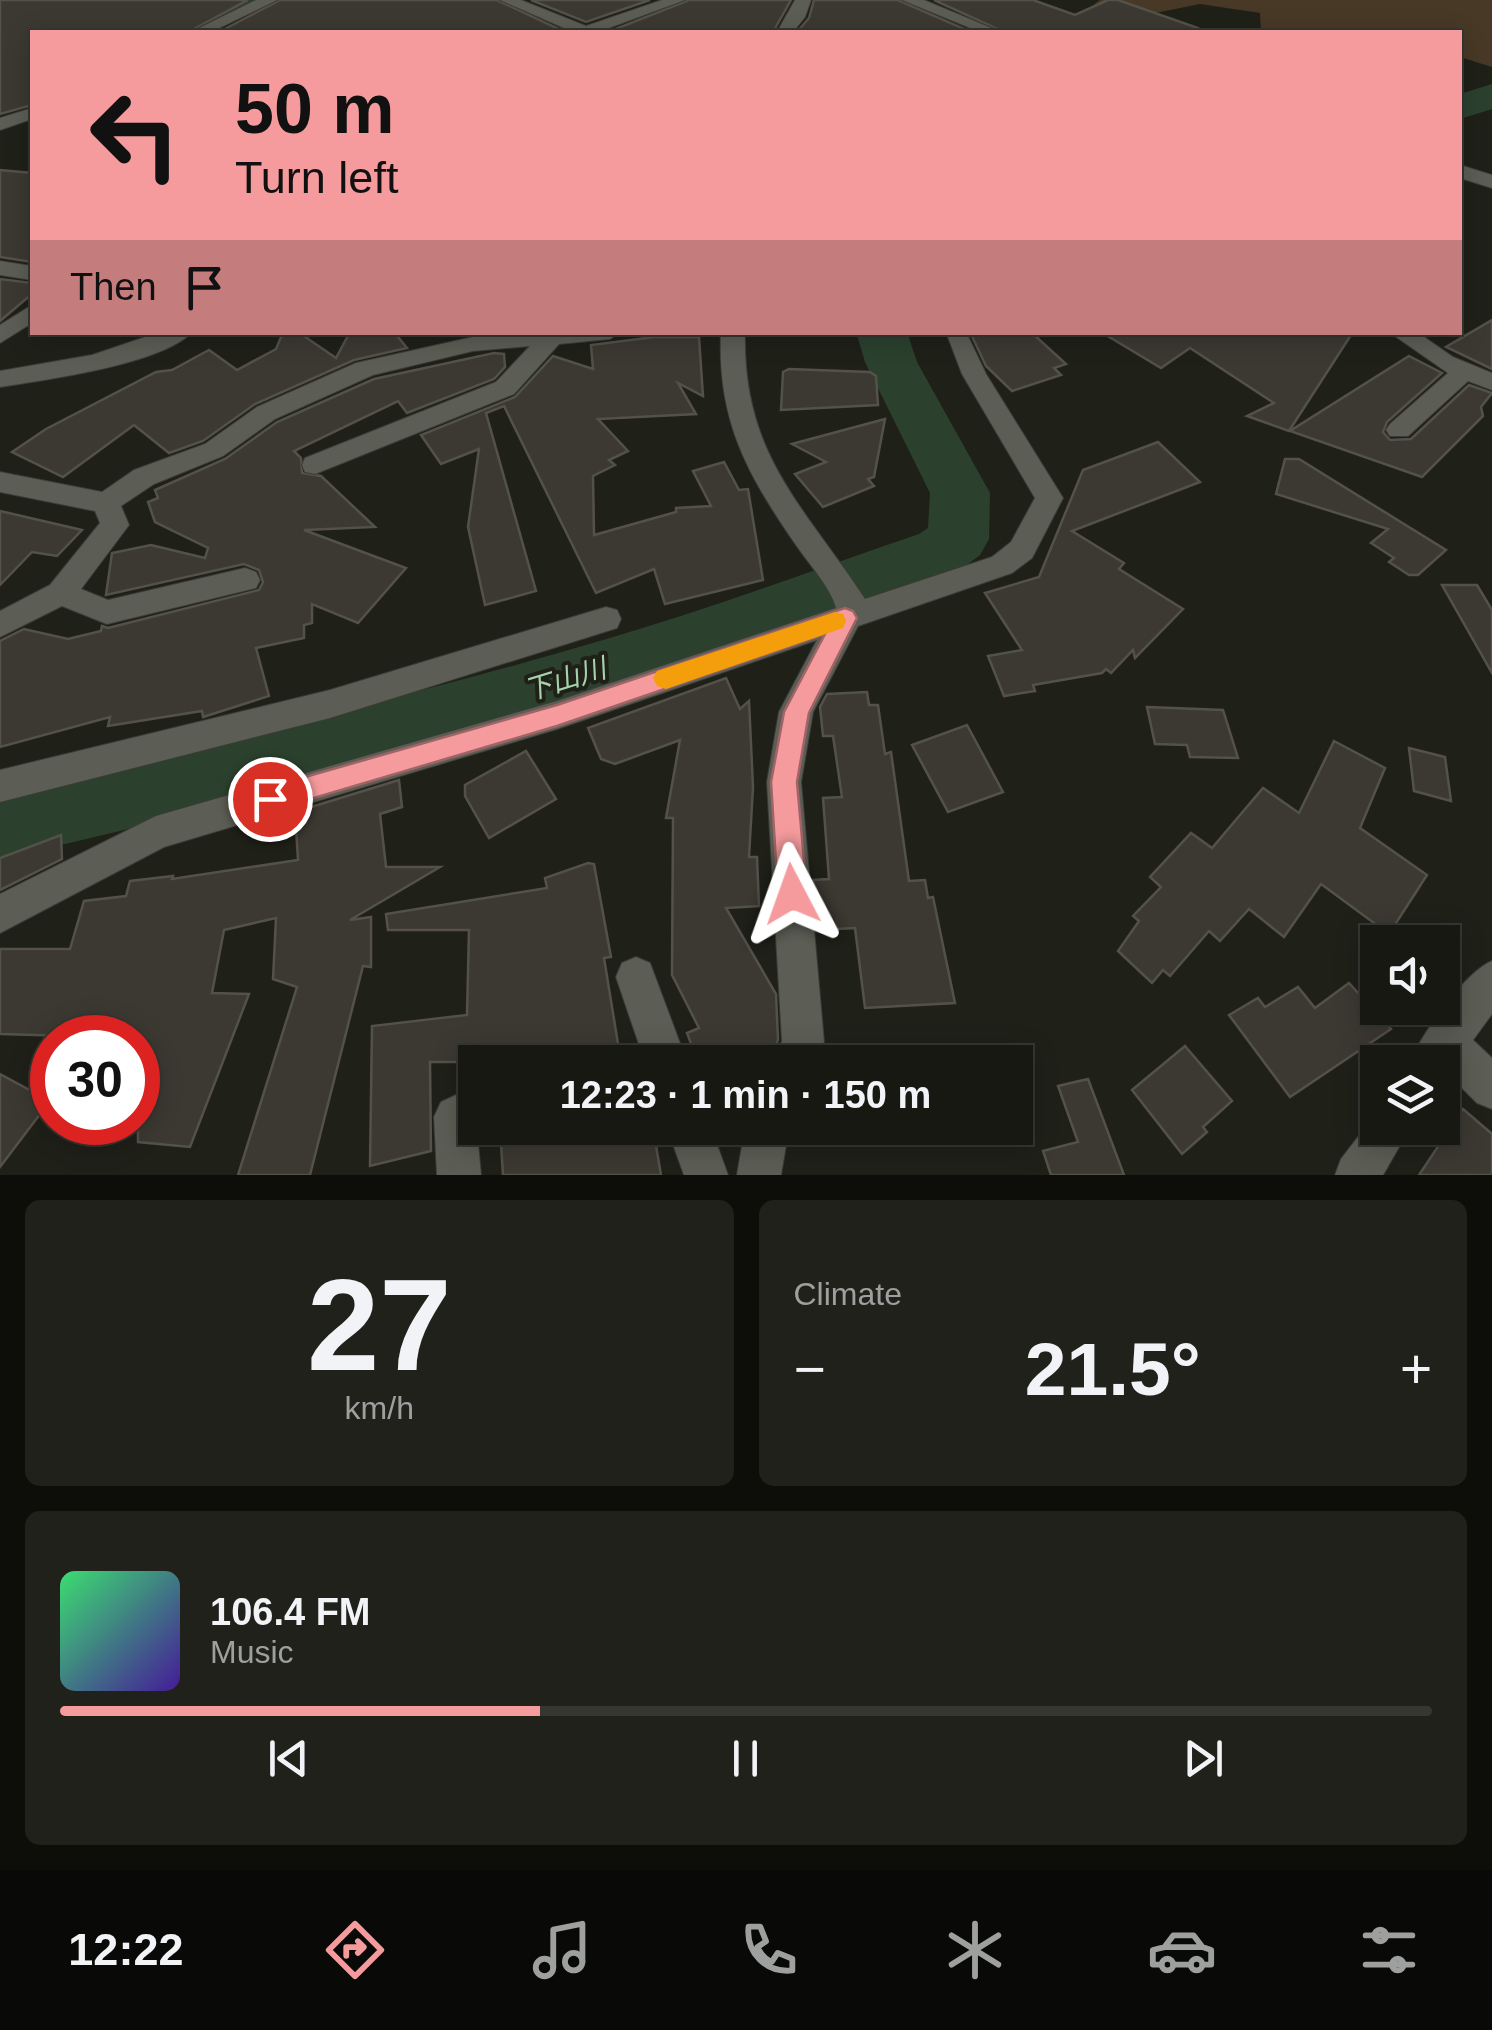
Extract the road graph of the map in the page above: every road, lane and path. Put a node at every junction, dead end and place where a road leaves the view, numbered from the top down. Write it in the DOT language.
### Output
graph roads {
  1 [pos="269,0"];
  2 [pos="677,0"];
  3 [pos="803,0"];
  4 [pos="910,0"];
  5 [pos="519,2"];
  6 [pos="203,30"];
  7 [pos="581,30"];
  8 [pos="591,30"];
  9 [pos="787,30"];
  10 [pos="990,30"];
  11 [pos="30,115"];
  12 [pos="0,124"];
  13 [pos="1462,172"];
  14 [pos="1492,182"];
  15 [pos="0,268"];
  16 [pos="30,273"];
  17 [pos="30,314"];
  18 [pos="175,335"];
  19 [pos="584,335"];
  20 [pos="732,335"];
  21 [pos="956,335"];
  22 [pos="1404,335"];
  23 [pos="0,336"];
  24 [pos="550,339"];
  25 [pos="1464,371"];
  26 [pos="0,380"];
  27 [pos="1492,382"];
  28 [pos="1399,430"];
  29 [pos="315,465"];
  30 [pos="0,482"];
  31 [pos="106,503"];
  32 [pos="245,580"];
  33 [pos="61,593"];
  34 [pos="850,612"];
  35 [pos="606,619"];
  36 [pos="0,625"];
  37 [pos="0,786"];
  38 [pos="0,914"];
  39 [pos="636,977"];
  40 [pos="1492,981"];
  41 [pos="660,1045"];
  42 [pos="802,1045"];
  43 [pos="1443,1045"];
  44 [pos="1460,1067"];
  45 [pos="1492,1088"];
  46 [pos="456,1118"];
  47 [pos="696,1145"];
  48 [pos="764,1145"];
  49 [pos="1377,1145"];
  50 [pos="459,1175"];
  51 [pos="706,1175"];
  52 [pos="759,1175"];
  53 [pos="1357,1175"];
  1 -- 6 [label="street"];
  2 -- 8 [label="street"];
  3 -- 9 [label="street"];
  4 -- 10 [label="street"];
  5 -- 7 [label="street"];
  11 -- 12 [label="street"];
  13 -- 14 [label="street"];
  15 -- 16 [label="street"];
  17 -- 23 [label="street"];
  18 -- 26 [label="street"];
  19 -- 24 [label="street"];
  20 -- 34 [label="street"];
  21 -- 34 [label="street"];
  22 -- 25 [label="street"];
  24 -- 29 [label="street"];
  24 -- 31 [label="street"];
  25 -- 27 [label="street"];
  25 -- 28 [label="street"];
  30 -- 31 [label="street"];
  31 -- 33 [label="street"];
  32 -- 33 [label="street"];
  33 -- 36 [label="street"];
  34 -- 38 [label="street"];
  34 -- 42 [label="street"];
  35 -- 37 [label="street"];
  39 -- 41 [label="street"];
  40 -- 43 [label="street"];
  44 -- 45 [label="street"];
  46 -- 50 [label="street"];
  47 -- 51 [label="street"];
  48 -- 52 [label="street"];
  49 -- 53 [label="street"];
}
